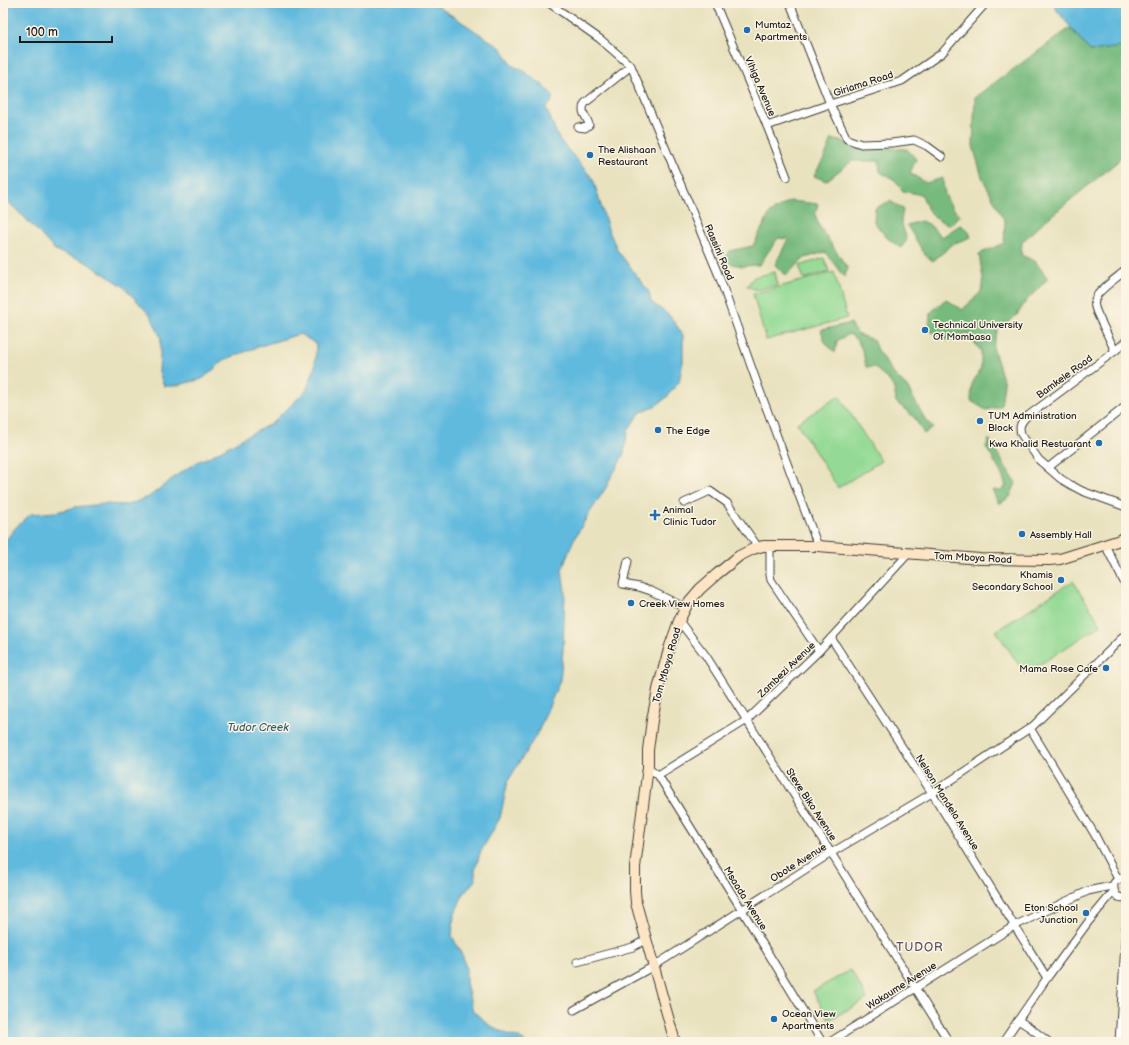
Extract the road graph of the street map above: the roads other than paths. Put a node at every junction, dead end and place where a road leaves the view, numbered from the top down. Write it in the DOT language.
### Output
graph roads {
  1 [pos="549,3"];
  2 [pos="714,3"];
  3 [pos="790,3"];
  4 [pos="986,3"];
  5 [pos="631,66"];
  6 [pos="830,104"];
  7 [pos="767,126"];
  8 [pos="578,127"];
  9 [pos="942,158"];
  10 [pos="787,177"];
  11 [pos="1126,270"];
  12 [pos="1126,341"];
  13 [pos="1115,351"];
  14 [pos="1126,406"];
  15 [pos="1049,468"];
  16 [pos="684,503"];
  17 [pos="1126,508"];
  18 [pos="1126,537"];
  19 [pos="1105,545"];
  20 [pos="770,546"];
  21 [pos="818,546"];
  22 [pos="758,547"];
  23 [pos="909,553"];
  24 [pos="628,561"];
  25 [pos="1126,586"];
  26 [pos="686,608"];
  27 [pos="679,621"];
  28 [pos="1126,634"];
  29 [pos="831,638"];
  30 [pos="819,651"];
  31 [pos="747,720"];
  32 [pos="1030,728"];
  33 [pos="648,767"];
  34 [pos="658,775"];
  35 [pos="932,793"];
  36 [pos="831,853"];
  37 [pos="1124,879"];
  38 [pos="1114,888"];
  39 [pos="1125,899"];
  40 [pos="742,910"];
  41 [pos="1014,926"];
  42 [pos="1126,927"];
  43 [pos="647,939"];
  44 [pos="577,962"];
  45 [pos="654,966"];
  46 [pos="1047,978"];
  47 [pos="915,989"];
  48 [pos="574,1010"];
  49 [pos="1018,1020"];
  50 [pos="1123,1028"];
  51 [pos="675,1042"];
  52 [pos="822,1042"];
  53 [pos="830,1042"];
  54 [pos="949,1042"];
  55 [pos="1003,1042"];
  56 [pos="1049,1042"];
  57 [pos="1119,1042"];
  1 -- 5 [label="street, Rassini Road"];
  2 -- 7 [label="street, Vihiga Avenue"];
  3 -- 6 [label="street"];
  4 -- 6 [label="street, Giriama Road"];
  5 -- 8 [label="street"];
  5 -- 21 [label="street, Rassini Road"];
  6 -- 7 [label="street, Giriama Road"];
  6 -- 9 [label="street"];
  7 -- 10 [label="street, Vihiga Avenue"];
  11 -- 13 [label="street"];
  12 -- 13 [label="street, Bamkele Road"];
  13 -- 15 [label="street, Bamkele Road"];
  14 -- 15 [label="street"];
  15 -- 17 [label="street"];
  16 -- 22 [label="street"];
  18 -- 19 [label="main road, Tom Mboya Road"];
  19 -- 23 [label="main road, Tom Mboya Road"];
  19 -- 25 [label="street"];
  20 -- 21 [label="main road, Tom Mboya Road"];
  20 -- 22 [label="main road, Tom Mboya Road"];
  20 -- 30 [label="street"];
  21 -- 23 [label="main road, Tom Mboya Road"];
  22 -- 26 [label="main road, Tom Mboya Road"];
  23 -- 29 [label="street, Zambezi Avenue"];
  24 -- 26 [label="street"];
  26 -- 27 [label="main road, Tom Mboya Road"];
  27 -- 31 [label="street, Steve Biko Avenue"];
  27 -- 33 [label="main road, Tom Mboya Road"];
  28 -- 32 [label="street, Obote Avenue"];
  29 -- 30 [label="street, Zambezi Avenue"];
  29 -- 35 [label="street, Nelson Mandela Avenue"];
  30 -- 31 [label="street, Zambezi Avenue"];
  31 -- 34 [label="street, Zambezi Avenue"];
  31 -- 36 [label="street, Steve Biko Avenue"];
  32 -- 35 [label="street, Obote Avenue"];
  32 -- 37 [label="street"];
  33 -- 34 [label="street, Msaada Avenue"];
  33 -- 43 [label="main road, Tom Mboya Road"];
  34 -- 40 [label="street, Msaada Avenue"];
  35 -- 36 [label="street, Obote Avenue"];
  35 -- 41 [label="street, Nelson Mandela Avenue"];
  36 -- 40 [label="street, Obote Avenue"];
  36 -- 47 [label="street, Steve Biko Avenue"];
  37 -- 38 [label="street"];
  38 -- 39 [label="street"];
  38 -- 41 [label="street, Wakaume Avenue"];
  38 -- 46 [label="street"];
  40 -- 45 [label="street, Obote Avenue"];
  40 -- 52 [label="street, Msaada Avenue"];
  41 -- 46 [label="street, Nelson Mandela Avenue"];
  41 -- 47 [label="street, Wakaume Avenue"];
  42 -- 50 [label="street"];
  43 -- 44 [label="street"];
  43 -- 45 [label="main road, Tom Mboya Road"];
  45 -- 48 [label="street, Obote Avenue"];
  45 -- 51 [label="main road, Tom Mboya Road"];
  46 -- 49 [label="street"];
  47 -- 53 [label="street, Wakaume Avenue"];
  47 -- 54 [label="street, Steve Biko Avenue"];
  49 -- 55 [label="street"];
  49 -- 56 [label="street"];
  50 -- 57 [label="street"];
}
